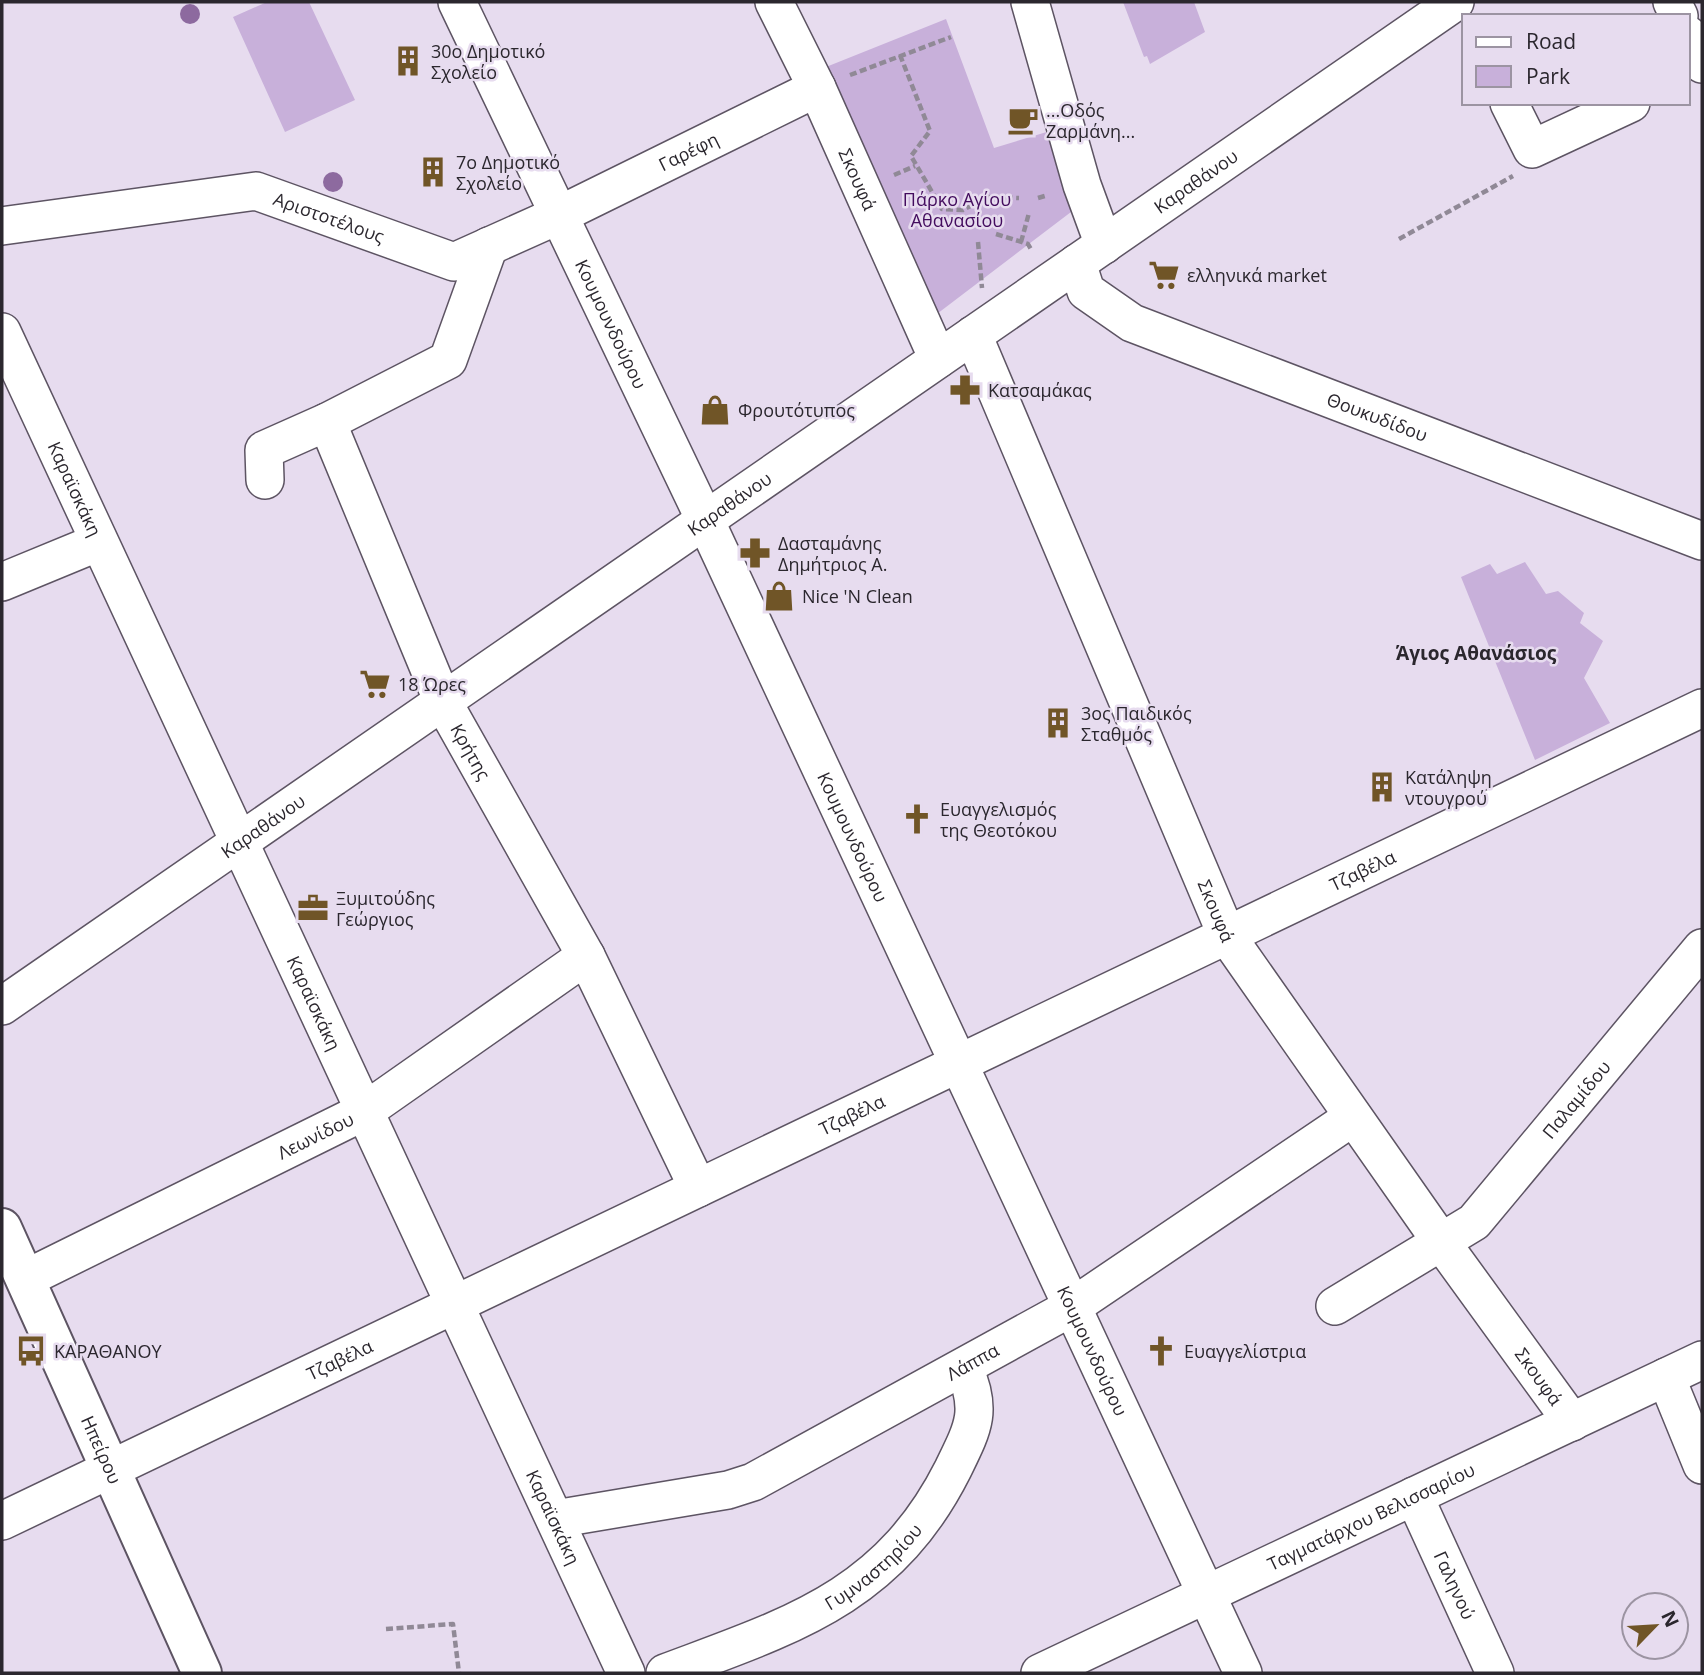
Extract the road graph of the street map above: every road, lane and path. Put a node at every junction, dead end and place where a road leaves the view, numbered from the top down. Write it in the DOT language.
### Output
graph roads {
  1 [pos="457,2"];
  2 [pos="774,2"];
  3 [pos="1030,2"];
  4 [pos="1456,2"];
  5 [pos="951,37"];
  6 [pos="1690,39"];
  7 [pos="900,55"];
  8 [pos="1702,64"];
  9 [pos="817,88"];
  10 [pos="1509,105"];
  11 [pos="1626,105"];
  12 [pos="1532,149"];
  13 [pos="915,166"];
  14 [pos="908,169"];
  15 [pos="1019,198"];
  16 [pos="1029,213"];
  17 [pos="561,214"];
  18 [pos="2,226"];
  19 [pos="996,234"];
  20 [pos="1399,239"];
  21 [pos="1021,242"];
  22 [pos="1028,244"];
  23 [pos="489,246"];
  24 [pos="1091,254"];
  25 [pos="2,332"];
  26 [pos="973,335"];
  27 [pos="938,359"];
  28 [pos="327,422"];
  29 [pos="265,480"];
  30 [pos="705,520"];
  31 [pos="1702,541"];
  32 [pos="99,542"];
  33 [pos="2,582"];
  34 [pos="443,702"];
  35 [pos="1702,708"];
  36 [pos="239,842"];
  37 [pos="1227,936"];
  38 [pos="1702,948"];
  39 [pos="586,956"];
  40 [pos="2,1006"];
  41 [pos="959,1064"];
  42 [pos="365,1111"];
  43 [pos="1353,1117"];
  44 [pos="698,1188"];
  45 [pos="1441,1243"];
  46 [pos="10,1251"];
  47 [pos="455,1304"];
  48 [pos="1335,1306"];
  49 [pos="1072,1307"];
  50 [pos="1702,1360"];
  51 [pos="964,1368"];
  52 [pos="1666,1377"];
  53 [pos="1572,1422"];
  54 [pos="1702,1465"];
  55 [pos="110,1469"];
  56 [pos="1414,1496"];
  57 [pos="555,1519"];
  58 [pos="2,1521"];
  59 [pos="1206,1594"];
  60 [pos="386,1629"];
  61 [pos="202,1673"];
  62 [pos="459,1673"];
  63 [pos="626,1673"];
  64 [pos="665,1673"];
  65 [pos="1040,1673"];
  66 [pos="1243,1673"];
  67 [pos="1495,1673"];
  1 -- 17 [label="street, Κουμουνδούρου"];
  2 -- 9 [label="street, Σκουφά"];
  3 -- 24 [label="street, Θουκυδίδου"];
  4 -- 24 [label="street, Καραθάνου"];
  5 -- 7 [label="path"];
  6 -- 8 [label="street"];
  7 -- 9 [label="path"];
  7 -- 13 [label="path"];
  9 -- 17 [label="street, Γαρέφη"];
  9 -- 27 [label="street, Σκουφά"];
  10 -- 12 [label="street"];
  11 -- 12 [label="street"];
  12 -- 20 [label="path"];
  13 -- 14 [label="path"];
  13 -- 15 [label="path"];
  16 -- 21 [label="path"];
  17 -- 23 [label="street, Αριστοτέλους"];
  17 -- 30 [label="street, Κουμουνδούρου"];
  18 -- 23 [label="street, Αριστοτέλους"];
  19 -- 21 [label="path"];
  21 -- 22 [label="path"];
  23 -- 28 [label="street"];
  24 -- 26 [label="street, Καραθάνου"];
  24 -- 31 [label="street, Θουκυδίδου"];
  25 -- 32 [label="street, Καραϊσκάκη"];
  26 -- 27 [label="street, Καραθάνου"];
  26 -- 37 [label="street, Σκουφά"];
  27 -- 30 [label="street, Καραθάνου"];
  28 -- 29 [label="street"];
  28 -- 34 [label="street, Κρήτης"];
  30 -- 34 [label="street, Καραθάνου"];
  30 -- 41 [label="street, Κουμουνδούρου"];
  32 -- 33 [label="street"];
  32 -- 36 [label="street, Καραϊσκάκη"];
  34 -- 36 [label="street, Καραθάνου"];
  34 -- 39 [label="street, Κρήτης"];
  35 -- 37 [label="street, Τζαβέλα"];
  36 -- 40 [label="street, Καραθάνου"];
  36 -- 42 [label="street, Καραϊσκάκη"];
  37 -- 41 [label="street, Τζαβέλα"];
  37 -- 43 [label="street, Σκουφά"];
  38 -- 45 [label="street, Παλαμίδου"];
  39 -- 42 [label="street, Λεωνίδου"];
  39 -- 44 [label="street, Κρήτης"];
  41 -- 44 [label="street, Τζαβέλα"];
  41 -- 49 [label="street, Κουμουνδούρου"];
  42 -- 46 [label="street, Λεωνίδου"];
  42 -- 47 [label="street, Καραϊσκάκη"];
  43 -- 45 [label="street, Σκουφά"];
  43 -- 49 [label="street, Λάππα"];
  44 -- 47 [label="street, Τζαβέλα"];
  45 -- 48 [label="street, Παλαμίδου"];
  45 -- 53 [label="street, Σκουφά"];
  46 -- 55 [label="main road, Ηπείρου"];
  47 -- 55 [label="street, Τζαβέλα"];
  47 -- 57 [label="street, Καραϊσκάκη"];
  49 -- 51 [label="street, Λάππα"];
  49 -- 59 [label="street, Κουμουνδούρου"];
  50 -- 52 [label="street, Ταγματάρχου Βελισσαρίου"];
  51 -- 57 [label="street, Λάππα"];
  51 -- 64 [label="street, Γυμναστηρίου"];
  52 -- 53 [label="street, Ταγματάρχου Βελισσαρίου"];
  52 -- 54 [label="street"];
  53 -- 56 [label="street, Ταγματάρχου Βελισσαρίου"];
  55 -- 58 [label="street, Τζαβέλα"];
  55 -- 61 [label="main road, Ηπείρου"];
  56 -- 59 [label="street, Ταγματάρχου Βελισσαρίου"];
  56 -- 67 [label="street, Γαληνού"];
  57 -- 63 [label="street, Καραϊσκάκη"];
  59 -- 65 [label="street, Ταγματάρχου Βελισσαρίου"];
  59 -- 66 [label="street, Κουμουνδούρου"];
  60 -- 62 [label="path"];
}
